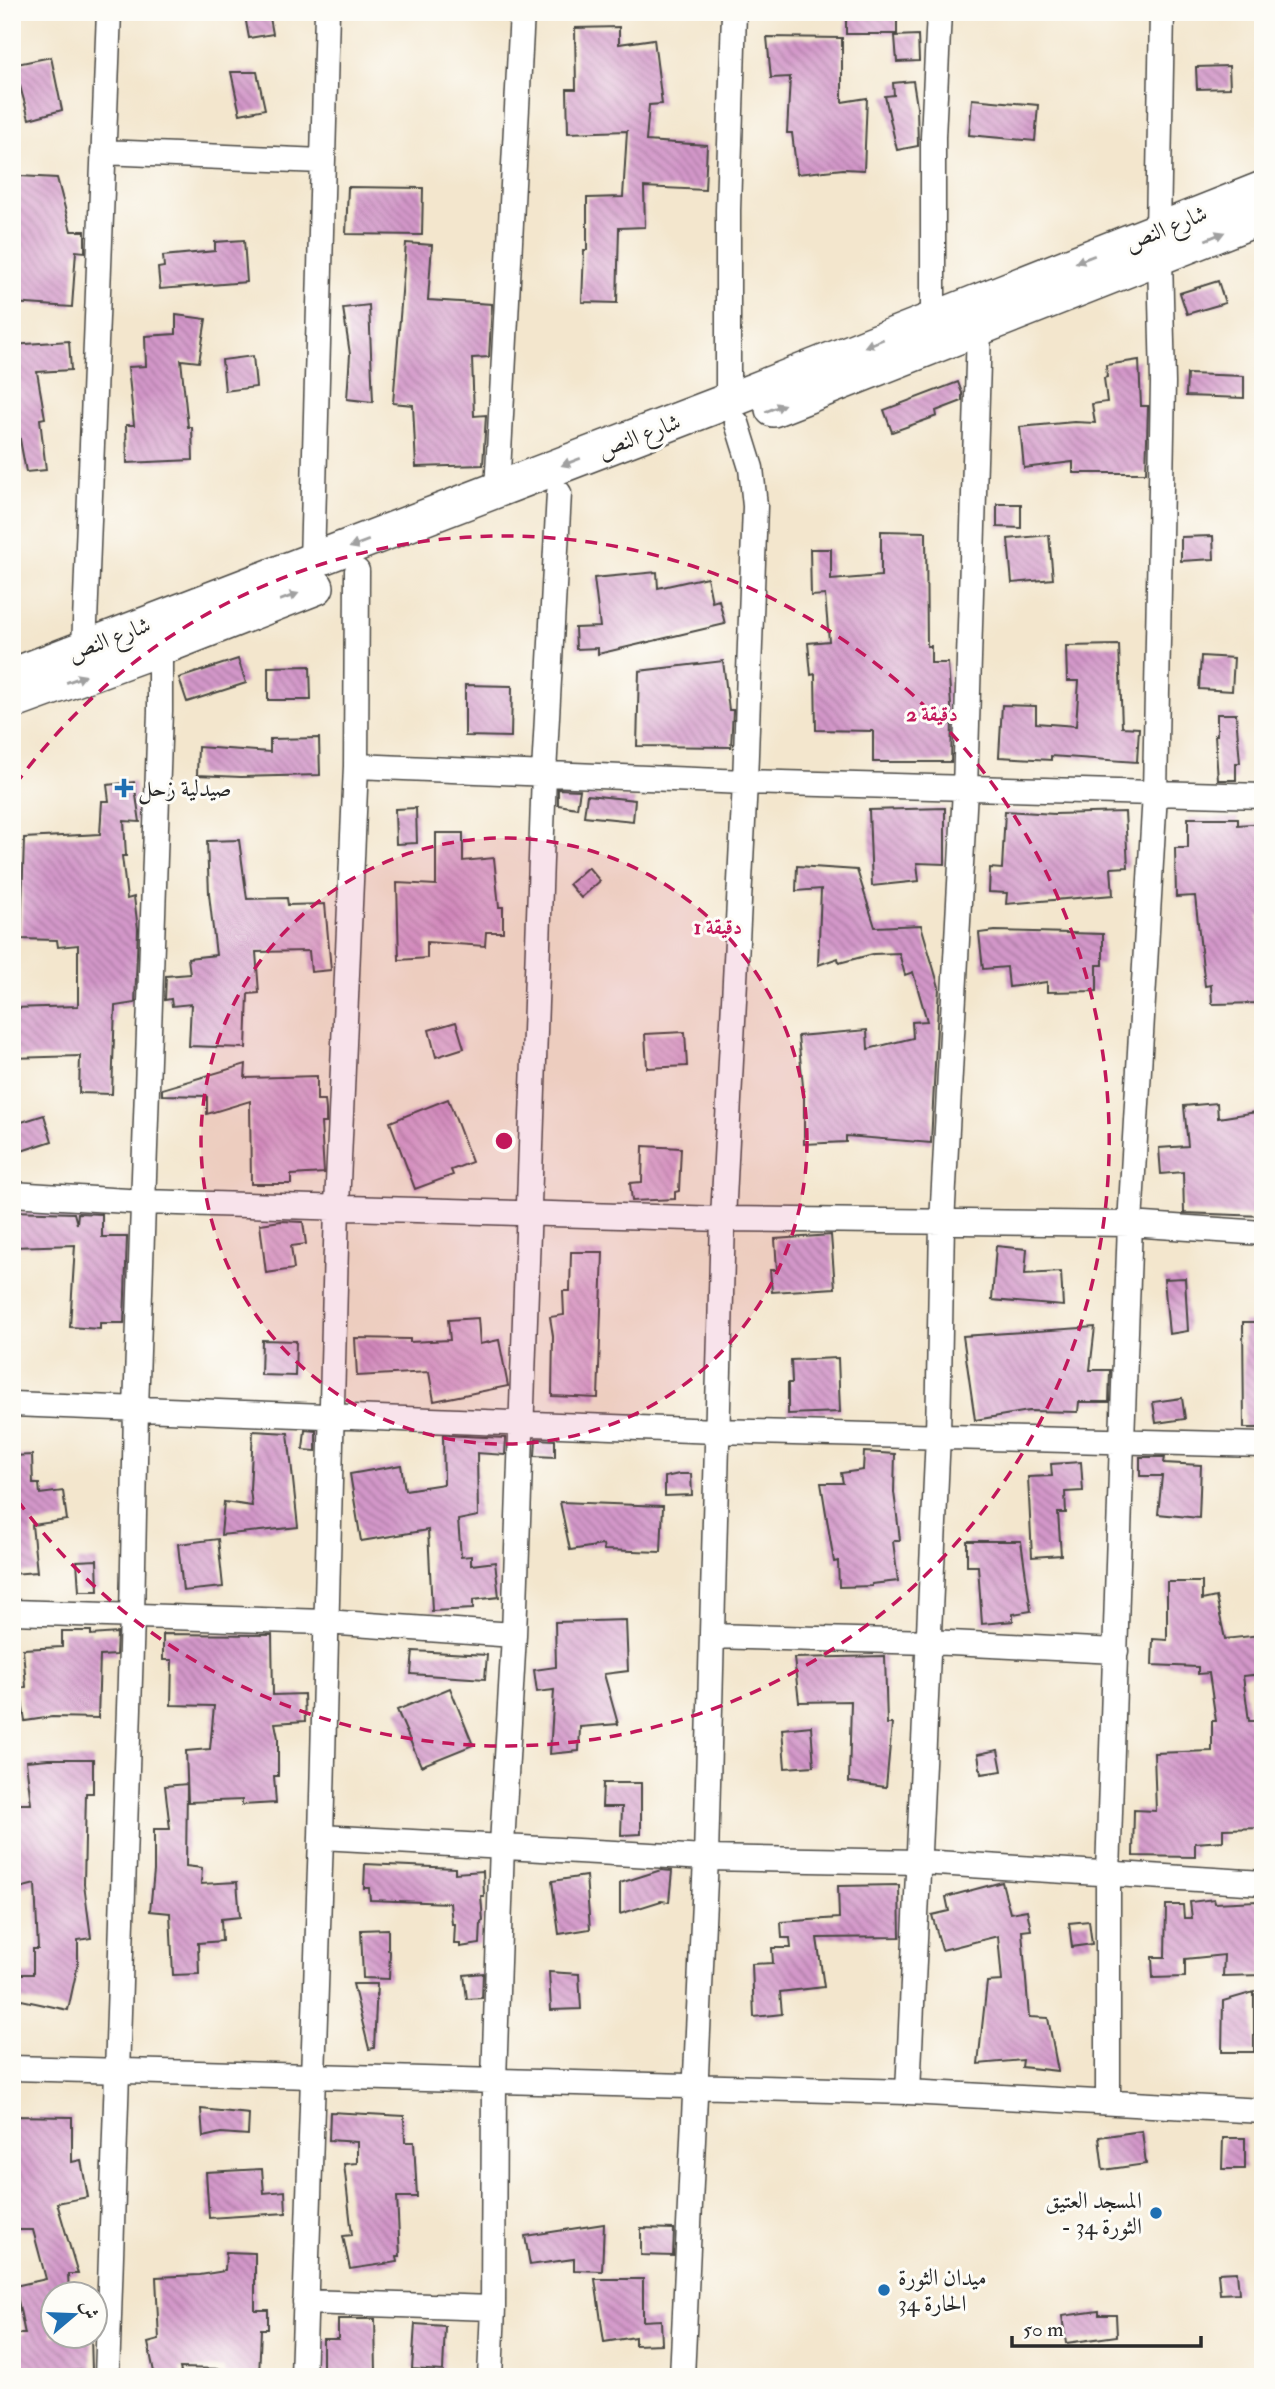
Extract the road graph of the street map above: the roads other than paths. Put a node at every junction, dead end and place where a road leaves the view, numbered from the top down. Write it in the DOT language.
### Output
graph roads {
  1 [pos="109,12"];
  2 [pos="327,12"];
  3 [pos="522,12"];
  4 [pos="734,12"];
  5 [pos="939,12"];
  6 [pos="1162,12"];
  7 [pos="103,152"];
  8 [pos="321,161"];
  9 [pos="1263,189"];
  10 [pos="1263,216"];
  11 [pos="1159,245"];
  12 [pos="933,319"];
  13 [pos="979,330"];
  14 [pos="733,412"];
  15 [pos="497,491"];
  16 [pos="559,493"];
  17 [pos="312,562"];
  18 [pos="357,571"];
  19 [pos="84,648"];
  20 [pos="160,648"];
  21 [pos="12,676"];
  22 [pos="12,702"];
  23 [pos="356,766"];
  24 [pos="544,773"];
  25 [pos="745,782"];
  26 [pos="965,789"];
  27 [pos="1155,793"];
  28 [pos="1263,796"];
  29 [pos="12,1194"];
  30 [pos="144,1202"];
  31 [pos="337,1206"];
  32 [pos="529,1214"];
  33 [pos="723,1219"];
  34 [pos="942,1223"];
  35 [pos="1130,1224"];
  36 [pos="1263,1233"];
  37 [pos="12,1404"];
  38 [pos="136,1409"];
  39 [pos="330,1416"];
  40 [pos="520,1424"];
  41 [pos="718,1431"];
  42 [pos="938,1435"];
  43 [pos="1122,1440"];
  44 [pos="1263,1444"];
  45 [pos="12,1612"];
  46 [pos="132,1617"];
  47 [pos="325,1622"];
  48 [pos="514,1635"];
  49 [pos="713,1636"];
  50 [pos="930,1642"];
  51 [pos="1116,1650"];
  52 [pos="321,1837"];
  53 [pos="502,1845"];
  54 [pos="706,1858"];
  55 [pos="920,1863"];
  56 [pos="1108,1874"];
  57 [pos="1263,1883"];
  58 [pos="12,2068"];
  59 [pos="117,2070"];
  60 [pos="312,2076"];
  61 [pos="494,2080"];
  62 [pos="694,2085"];
  63 [pos="908,2092"];
  64 [pos="1108,2101"];
  65 [pos="1263,2111"];
  66 [pos="305,2302"];
  67 [pos="493,2308"];
  68 [pos="107,2377"];
  69 [pos="303,2377"];
  70 [pos="490,2377"];
  71 [pos="682,2377"];
  1 -- 7 [label="street"];
  2 -- 8 [label="street"];
  3 -- 15 [label="street"];
  4 -- 14 [label="street"];
  5 -- 12 [label="street"];
  6 -- 11 [label="street"];
  7 -- 8 [label="street"];
  7 -- 19 [label="street"];
  8 -- 17 [label="street"];
  9 -- 11 [label="main road, شارع النص"];
  11 -- 10 [label="main road, شارع النص, one-way"];
  11 -- 12 [label="main road, شارع النص, one-way"];
  11 -- 13 [label="main road, شارع النص"];
  11 -- 27 [label="street"];
  12 -- 14 [label="main road, شارع النص, one-way"];
  14 -- 13 [label="main road, شارع النص, one-way"];
  13 -- 26 [label="street"];
  14 -- 15 [label="main road, شارع النص, one-way"];
  14 -- 16 [label="main road, شارع النص"];
  14 -- 25 [label="street"];
  15 -- 17 [label="main road, شارع النص, one-way"];
  16 -- 18 [label="main road, شارع النص"];
  16 -- 24 [label="street"];
  17 -- 19 [label="main road, شارع النص"];
  20 -- 18 [label="main road, شارع النص, one-way"];
  18 -- 23 [label="street"];
  19 -- 21 [label="main road, شارع النص"];
  22 -- 20 [label="main road, شارع النص, one-way"];
  20 -- 30 [label="street"];
  23 -- 24 [label="street"];
  23 -- 31 [label="street"];
  24 -- 25 [label="street"];
  24 -- 32 [label="street"];
  25 -- 26 [label="street"];
  25 -- 33 [label="street"];
  26 -- 27 [label="street"];
  26 -- 34 [label="street"];
  27 -- 28 [label="street"];
  27 -- 35 [label="street"];
  29 -- 30 [label="street"];
  30 -- 31 [label="street"];
  30 -- 38 [label="street"];
  31 -- 32 [label="street"];
  31 -- 39 [label="street"];
  32 -- 33 [label="street"];
  32 -- 40 [label="street"];
  33 -- 34 [label="street"];
  33 -- 41 [label="street"];
  34 -- 35 [label="street"];
  34 -- 42 [label="street"];
  35 -- 36 [label="street"];
  35 -- 43 [label="street"];
  37 -- 38 [label="street"];
  38 -- 39 [label="street"];
  38 -- 46 [label="street"];
  39 -- 40 [label="street"];
  39 -- 47 [label="street"];
  40 -- 41 [label="street"];
  40 -- 48 [label="street"];
  41 -- 42 [label="street"];
  41 -- 49 [label="street"];
  42 -- 43 [label="street"];
  42 -- 50 [label="street"];
  43 -- 44 [label="street"];
  43 -- 51 [label="street"];
  45 -- 46 [label="street"];
  46 -- 47 [label="street"];
  46 -- 59 [label="street"];
  47 -- 48 [label="street"];
  47 -- 52 [label="street"];
  48 -- 53 [label="street"];
  49 -- 50 [label="street"];
  49 -- 54 [label="street"];
  50 -- 51 [label="street"];
  50 -- 55 [label="street"];
  51 -- 56 [label="street"];
  52 -- 53 [label="street"];
  52 -- 60 [label="street"];
  53 -- 54 [label="street"];
  53 -- 61 [label="street"];
  54 -- 55 [label="street"];
  54 -- 62 [label="street"];
  55 -- 56 [label="street"];
  55 -- 63 [label="street"];
  56 -- 57 [label="street"];
  56 -- 64 [label="street"];
  58 -- 59 [label="street"];
  59 -- 60 [label="street"];
  59 -- 68 [label="street"];
  60 -- 61 [label="street"];
  60 -- 66 [label="street"];
  61 -- 62 [label="street"];
  61 -- 67 [label="street"];
  62 -- 63 [label="street"];
  62 -- 71 [label="street"];
  63 -- 64 [label="street"];
  64 -- 65 [label="street"];
  66 -- 67 [label="street"];
  66 -- 69 [label="street"];
  67 -- 70 [label="street"];
}
